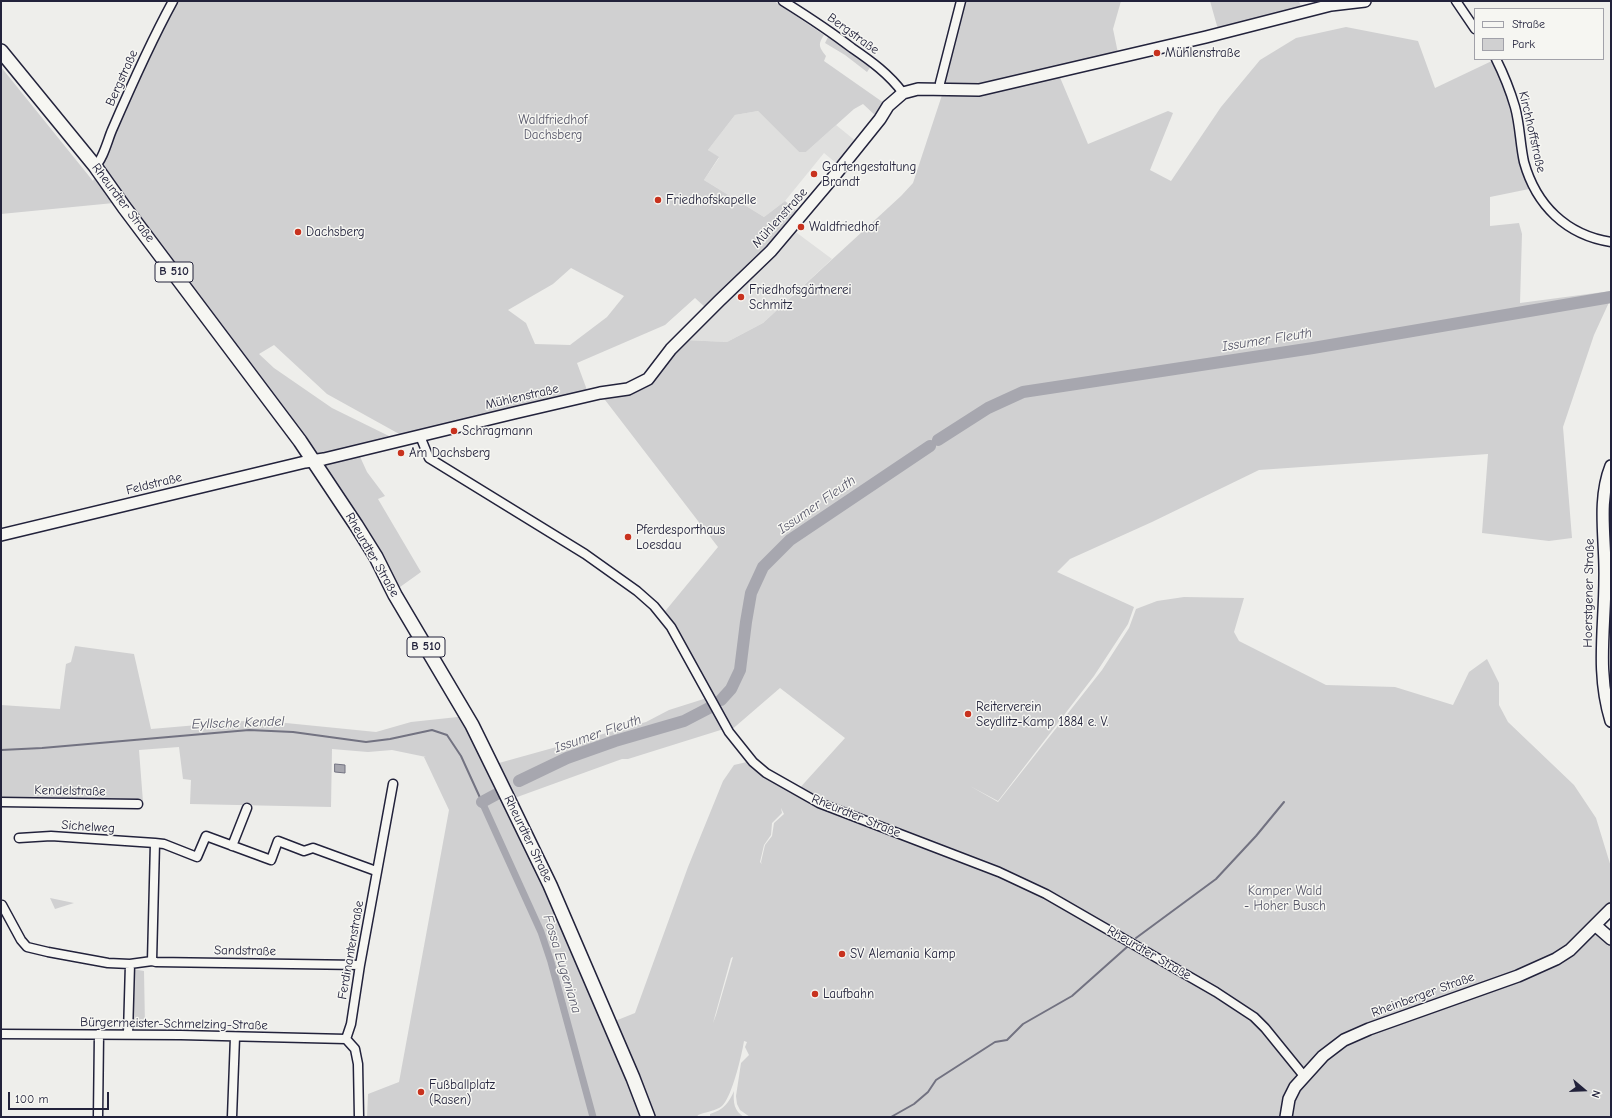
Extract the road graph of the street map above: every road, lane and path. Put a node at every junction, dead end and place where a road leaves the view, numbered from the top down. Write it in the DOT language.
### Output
graph roads {
  1 [pos="173,1"];
  2 [pos="783,1"];
  3 [pos="961,1"];
  4 [pos="1365,1"];
  5 [pos="1456,1"];
  6 [pos="1335,3"];
  7 [pos="1474,28"];
  8 [pos="1,51"];
  9 [pos="1496,60"];
  10 [pos="940,90"];
  11 [pos="903,93"];
  12 [pos="95,166"];
  13 [pos="1611,242"];
  14 [pos="420,436"];
  15 [pos="314,461"];
  16 [pos="1611,466"];
  17 [pos="1,535"];
  18 [pos="1611,721"];
  19 [pos="393,784"];
  20 [pos="1,802"];
  21 [pos="138,804"];
  22 [pos="247,808"];
  23 [pos="19,838"];
  24 [pos="155,844"];
  25 [pos="232,846"];
  26 [pos="376,871"];
  27 [pos="2,905"];
  28 [pos="1611,908"];
  29 [pos="1595,925"];
  30 [pos="1611,939"];
  31 [pos="152,961"];
  32 [pos="130,964"];
  33 [pos="360,965"];
  34 [pos="1,1034"];
  35 [pos="99,1034"];
  36 [pos="128,1034"];
  37 [pos="235,1037"];
  38 [pos="346,1039"];
  39 [pos="1304,1076"];
  40 [pos="98,1117"];
  41 [pos="232,1117"];
  42 [pos="359,1117"];
  43 [pos="648,1117"];
  44 [pos="1286,1117"];
  1 -- 12 [label="street, Bergstraße"];
  2 -- 11 [label="street, Bergstraße"];
  3 -- 10 [label="street"];
  4 -- 6 [label="street"];
  5 -- 7 [label="street"];
  6 -- 10 [label="street"];
  8 -- 12 [label="main road, Rheurdter Straße / B 510"];
  9 -- 13 [label="street, Kirchhoffstraße"];
  10 -- 11 [label="street"];
  11 -- 14 [label="street, Mühlenstraße"];
  12 -- 15 [label="main road, Rheurdter Straße / B 510"];
  14 -- 15 [label="street, Mühlenstraße"];
  14 -- 39 [label="street, Rheurdter Straße"];
  15 -- 17 [label="street, Feldstraße"];
  15 -- 43 [label="main road, Rheurdter Straße / B 510"];
  16 -- 18 [label="street, Hoerstgener Straße"];
  19 -- 26 [label="street, Ferdinantenstraße"];
  20 -- 21 [label="street, Kendelstraße"];
  22 -- 25 [label="street"];
  23 -- 24 [label="street, Sichelweg"];
  24 -- 25 [label="street, Sichelweg"];
  24 -- 31 [label="street"];
  25 -- 26 [label="street"];
  26 -- 33 [label="street, Ferdinantenstraße"];
  27 -- 32 [label="street, Sandstraße"];
  28 -- 29 [label="street"];
  29 -- 30 [label="street"];
  29 -- 39 [label="street, Rheinberger Straße"];
  31 -- 32 [label="street, Sandstraße"];
  31 -- 33 [label="street, Sandstraße"];
  32 -- 36 [label="street"];
  33 -- 38 [label="street, Ferdinantenstraße"];
  34 -- 35 [label="street, Bürgermeister-Schmelzing-Straße"];
  35 -- 36 [label="street, Bürgermeister-Schmelzing-Straße"];
  35 -- 40 [label="street"];
  36 -- 37 [label="street, Bürgermeister-Schmelzing-Straße"];
  37 -- 38 [label="street, Bürgermeister-Schmelzing-Straße"];
  37 -- 41 [label="street"];
  38 -- 42 [label="street"];
  39 -- 44 [label="street, Rheinberger Straße"];
}
